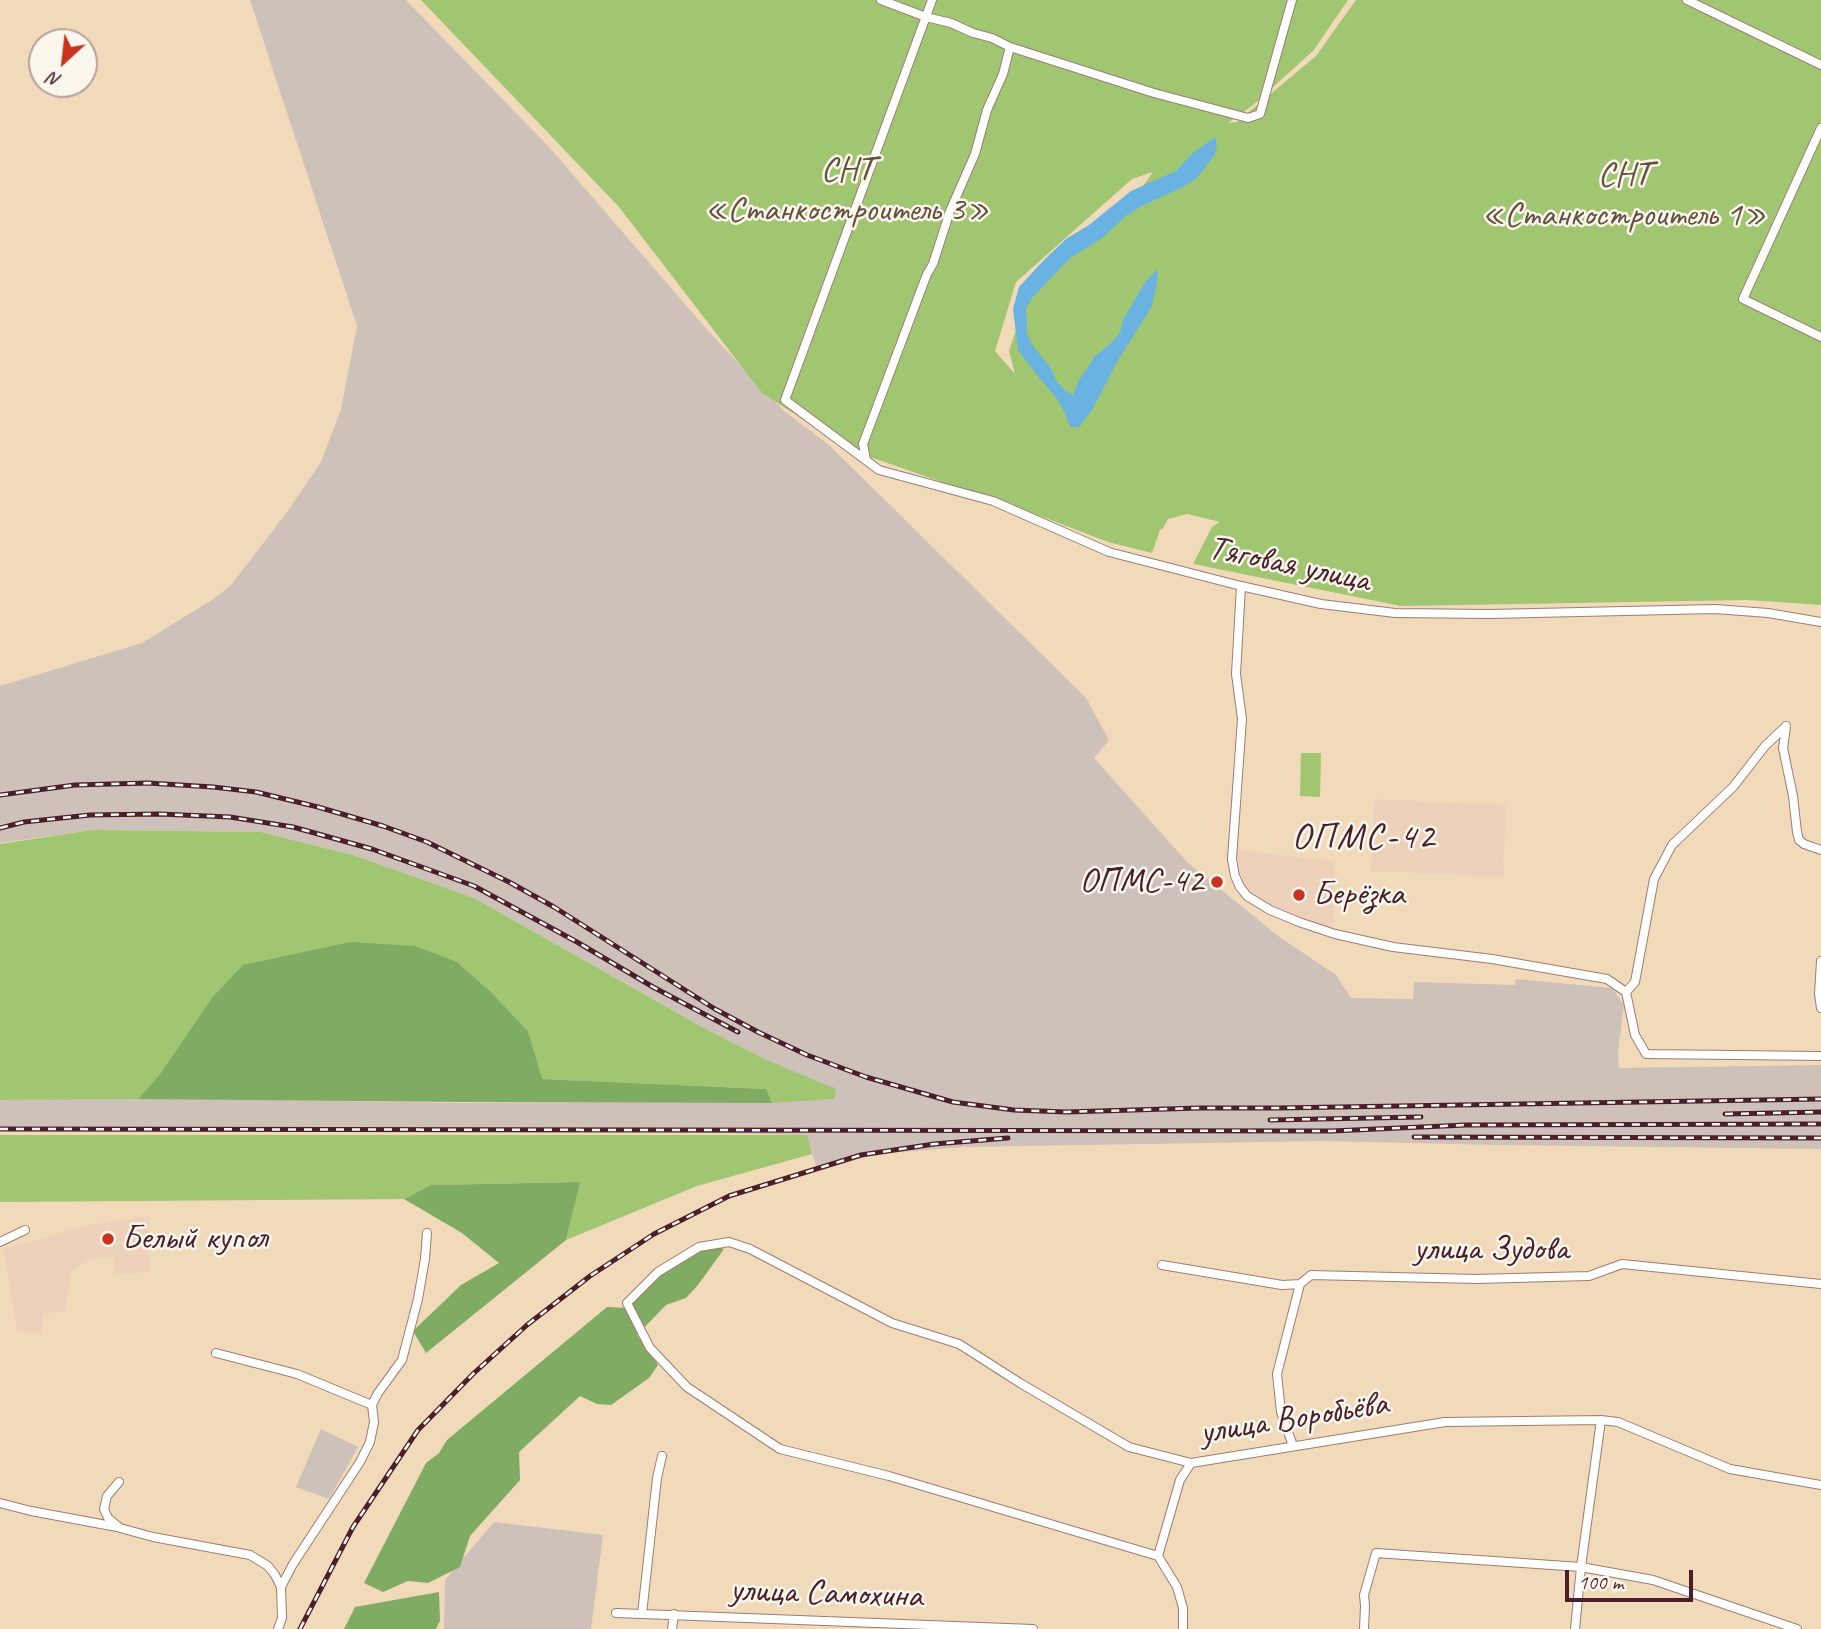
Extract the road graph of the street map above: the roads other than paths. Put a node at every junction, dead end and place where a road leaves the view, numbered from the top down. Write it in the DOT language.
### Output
graph roads {
  1 [pos="881,0"];
  2 [pos="932,0"];
  3 [pos="1292,0"];
  4 [pos="1688,0"];
  5 [pos="926,17"];
  6 [pos="1010,47"];
  7 [pos="1821,65"];
  8 [pos="1821,128"];
  9 [pos="1821,337"];
  10 [pos="866,460"];
  11 [pos="1241,586"];
  12 [pos="1821,622"];
  13 [pos="1821,850"];
  14 [pos="1821,961"];
  15 [pos="1626,992"];
  16 [pos="1821,1008"];
  17 [pos="1821,1056"];
  18 [pos="25,1230"];
  19 [pos="428,1233"];
  20 [pos="0,1242"];
  21 [pos="1162,1265"];
  22 [pos="1300,1284"];
  23 [pos="1821,1284"];
  24 [pos="216,1353"];
  25 [pos="372,1405"];
  26 [pos="1601,1420"];
  27 [pos="1293,1446"];
  28 [pos="662,1456"];
  29 [pos="1191,1463"];
  30 [pos="119,1482"];
  31 [pos="1821,1485"];
  32 [pos="0,1503"];
  33 [pos="120,1528"];
  34 [pos="1158,1556"];
  35 [pos="1581,1567"];
  36 [pos="281,1587"];
  37 [pos="616,1613"];
  38 [pos="642,1614"];
  39 [pos="674,1614"];
  40 [pos="278,1629"];
  41 [pos="672,1629"];
  42 [pos="1033,1629"];
  43 [pos="1183,1629"];
  44 [pos="1364,1629"];
  45 [pos="1575,1629"];
  46 [pos="1797,1629"];
  1 -- 5 [label="street"];
  2 -- 5 [label="street"];
  3 -- 6 [label="street"];
  4 -- 7 [label="street"];
  5 -- 6 [label="street"];
  5 -- 10 [label="street, Тяговая улица"];
  6 -- 10 [label="street"];
  8 -- 9 [label="street"];
  10 -- 11 [label="street, Тяговая улица"];
  11 -- 12 [label="street, Тяговая улица"];
  11 -- 15 [label="street"];
  13 -- 15 [label="street"];
  14 -- 16 [label="street"];
  15 -- 17 [label="street"];
  18 -- 20 [label="street"];
  19 -- 25 [label="street"];
  21 -- 22 [label="street, улица Зудова"];
  22 -- 23 [label="street, улица Зудова"];
  22 -- 27 [label="street"];
  24 -- 25 [label="street"];
  25 -- 36 [label="street"];
  26 -- 27 [label="street, улица Воробьёва"];
  26 -- 31 [label="street, улица Воробьёва"];
  26 -- 35 [label="street"];
  27 -- 29 [label="street, улица Воробьёва"];
  28 -- 38 [label="street"];
  29 -- 34 [label="street"];
  29 -- 34 [label="street, улица Воробьёва"];
  30 -- 33 [label="street"];
  32 -- 33 [label="street"];
  33 -- 36 [label="street"];
  34 -- 43 [label="street"];
  35 -- 44 [label="street"];
  35 -- 45 [label="street"];
  35 -- 46 [label="street"];
  36 -- 40 [label="street"];
  37 -- 38 [label="street, улица Самохина"];
  38 -- 39 [label="street, улица Самохина"];
  39 -- 41 [label="street"];
  39 -- 42 [label="street, улица Самохина"];
}
